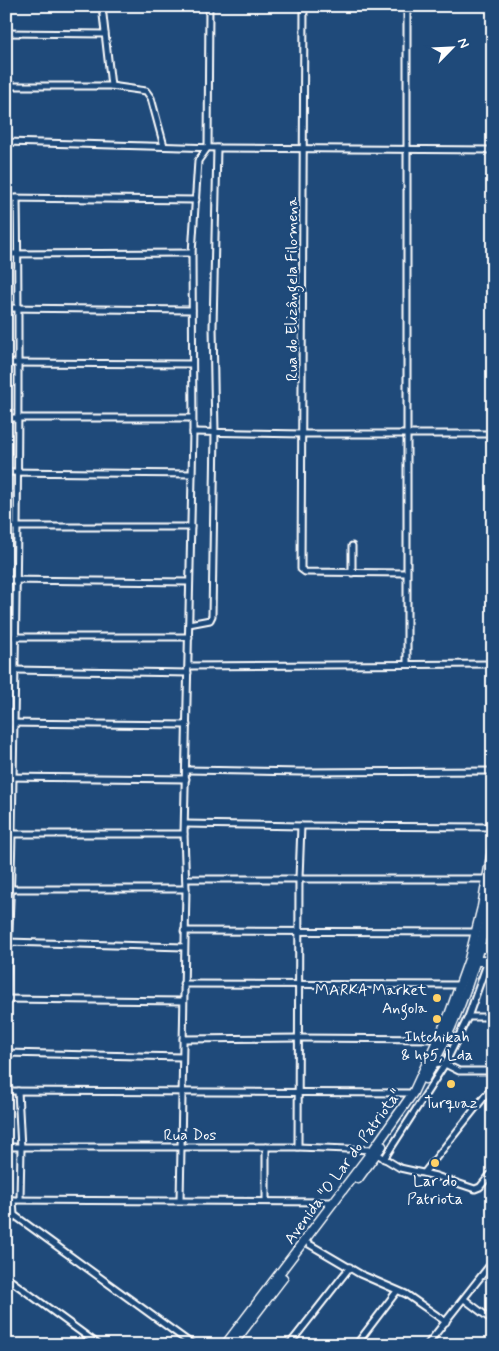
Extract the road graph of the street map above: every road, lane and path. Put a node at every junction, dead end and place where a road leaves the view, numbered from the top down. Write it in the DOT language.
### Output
graph roads {
  1 [pos="102,6"];
  2 [pos="209,6"];
  3 [pos="304,6"];
  4 [pos="408,6"];
  5 [pos="6,33"];
  6 [pos="105,34"];
  7 [pos="6,86"];
  8 [pos="111,86"];
  9 [pos="6,142"];
  10 [pos="164,146"];
  11 [pos="208,147"];
  12 [pos="217,148"];
  13 [pos="304,149"];
  14 [pos="406,150"];
  15 [pos="493,150"];
  16 [pos="6,198"];
  17 [pos="17,198"];
  18 [pos="196,200"];
  19 [pos="192,253"];
  20 [pos="6,254"];
  21 [pos="18,254"];
  22 [pos="6,308"];
  23 [pos="18,308"];
  24 [pos="192,310"];
  25 [pos="6,363"];
  26 [pos="18,364"];
  27 [pos="192,364"];
  28 [pos="6,418"];
  29 [pos="17,418"];
  30 [pos="192,418"];
  31 [pos="193,432"];
  32 [pos="215,432"];
  33 [pos="302,434"];
  34 [pos="407,434"];
  35 [pos="493,434"];
  36 [pos="6,472"];
  37 [pos="17,472"];
  38 [pos="192,474"];
  39 [pos="6,527"];
  40 [pos="17,527"];
  41 [pos="191,527"];
  42 [pos="352,546"];
  43 [pos="352,573"];
  44 [pos="406,573"];
  45 [pos="6,580"];
  46 [pos="16,580"];
  47 [pos="189,582"];
  48 [pos="189,624"];
  49 [pos="6,637"];
  50 [pos="15,637"];
  51 [pos="189,637"];
  52 [pos="407,664"];
  53 [pos="493,664"];
  54 [pos="189,666"];
  55 [pos="14,670"];
  56 [pos="188,673"];
  57 [pos="6,724"];
  58 [pos="13,724"];
  59 [pos="187,725"];
  60 [pos="187,770"];
  61 [pos="493,771"];
  62 [pos="9,777"];
  63 [pos="186,779"];
  64 [pos="184,824"];
  65 [pos="301,826"];
  66 [pos="493,827"];
  67 [pos="9,834"];
  68 [pos="184,834"];
  69 [pos="493,845"];
  70 [pos="186,878"];
  71 [pos="299,878"];
  72 [pos="487,879"];
  73 [pos="493,887"];
  74 [pos="8,889"];
  75 [pos="186,889"];
  76 [pos="184,931"];
  77 [pos="299,932"];
  78 [pos="476,932"];
  79 [pos="8,942"];
  80 [pos="184,946"];
  81 [pos="479,948"];
  82 [pos="493,948"];
  83 [pos="475,961"];
  84 [pos="490,961"];
  85 [pos="183,984"];
  86 [pos="299,985"];
  87 [pos="460,985"];
  88 [pos="6,998"];
  89 [pos="183,1001"];
  90 [pos="468,1017"];
  91 [pos="493,1017"];
  92 [pos="6,1023"];
  93 [pos="299,1038"];
  94 [pos="183,1039"];
  95 [pos="439,1039"];
  96 [pos="6,1053"];
  97 [pos="182,1057"];
  98 [pos="434,1063"];
  99 [pos="445,1064"];
  100 [pos="493,1071"];
  101 [pos="493,1086"];
  102 [pos="6,1091"];
  103 [pos="18,1091"];
  104 [pos="181,1092"];
  105 [pos="298,1092"];
  106 [pos="413,1093"];
  107 [pos="6,1147"];
  108 [pos="182,1147"];
  109 [pos="266,1147"];
  110 [pos="298,1147"];
  111 [pos="21,1148"];
  112 [pos="378,1155"];
  113 [pos="493,1171"];
  114 [pos="424,1173"];
  115 [pos="6,1200"];
  116 [pos="13,1200"];
  117 [pos="20,1200"];
  118 [pos="180,1200"];
  119 [pos="266,1200"];
  120 [pos="334,1202"];
  121 [pos="14,1215"];
  122 [pos="6,1226"];
  123 [pos="309,1244"];
  124 [pos="493,1262"];
  125 [pos="350,1267"];
  126 [pos="6,1277"];
  127 [pos="397,1291"];
  128 [pos="464,1298"];
  129 [pos="493,1321"];
  130 [pos="446,1322"];
  131 [pos="99,1345"];
  132 [pos="193,1345"];
  133 [pos="225,1345"];
  134 [pos="232,1345"];
  135 [pos="289,1345"];
  136 [pos="356,1345"];
  137 [pos="427,1345"];
  1 -- 6 [label="street"];
  2 -- 11 [label="street"];
  3 -- 13 [label="street, Rua do Elizângela Filomena"];
  4 -- 14 [label="street"];
  5 -- 6 [label="street"];
  6 -- 8 [label="street"];
  7 -- 8 [label="street"];
  8 -- 10 [label="street"];
  9 -- 10 [label="street"];
  10 -- 11 [label="street"];
  11 -- 12 [label="street"];
  11 -- 18 [label="street"];
  12 -- 13 [label="street"];
  12 -- 32 [label="street"];
  13 -- 14 [label="street"];
  13 -- 33 [label="street, Rua do Elizângela Filomena"];
  14 -- 15 [label="street"];
  14 -- 34 [label="street"];
  16 -- 17 [label="street"];
  17 -- 18 [label="street"];
  17 -- 21 [label="street"];
  18 -- 19 [label="street"];
  19 -- 21 [label="street"];
  19 -- 24 [label="street"];
  20 -- 21 [label="street"];
  21 -- 23 [label="street"];
  22 -- 23 [label="street"];
  23 -- 24 [label="street"];
  23 -- 26 [label="street"];
  24 -- 27 [label="street"];
  25 -- 26 [label="street"];
  26 -- 27 [label="street"];
  26 -- 29 [label="street"];
  27 -- 30 [label="street"];
  28 -- 29 [label="street"];
  29 -- 30 [label="street"];
  29 -- 37 [label="street"];
  30 -- 31 [label="street"];
  31 -- 32 [label="street"];
  31 -- 38 [label="street"];
  32 -- 33 [label="street"];
  32 -- 48 [label="street"];
  33 -- 34 [label="street"];
  33 -- 43 [label="street, Rua do Elizângela Filomena"];
  34 -- 35 [label="street"];
  34 -- 44 [label="street"];
  36 -- 37 [label="street"];
  37 -- 38 [label="street"];
  37 -- 40 [label="street"];
  38 -- 41 [label="street"];
  39 -- 40 [label="street"];
  40 -- 41 [label="street"];
  40 -- 46 [label="street"];
  41 -- 47 [label="street"];
  42 -- 43 [label="street"];
  43 -- 44 [label="street"];
  44 -- 52 [label="street"];
  45 -- 46 [label="street"];
  46 -- 47 [label="street"];
  46 -- 50 [label="street"];
  47 -- 48 [label="street"];
  48 -- 51 [label="street"];
  49 -- 50 [label="street"];
  50 -- 51 [label="street"];
  50 -- 55 [label="street"];
  51 -- 54 [label="street"];
  52 -- 53 [label="street"];
  52 -- 54 [label="street"];
  54 -- 56 [label="street"];
  55 -- 56 [label="street"];
  55 -- 58 [label="street"];
  56 -- 59 [label="street"];
  57 -- 58 [label="street"];
  58 -- 59 [label="street"];
  58 -- 62 [label="street"];
  59 -- 60 [label="street"];
  60 -- 61 [label="street"];
  60 -- 63 [label="street"];
  62 -- 63 [label="street"];
  62 -- 67 [label="street"];
  63 -- 64 [label="street"];
  64 -- 65 [label="street"];
  64 -- 68 [label="street"];
  65 -- 66 [label="street"];
  65 -- 71 [label="street"];
  67 -- 68 [label="street"];
  67 -- 74 [label="street"];
  68 -- 70 [label="street"];
  69 -- 72 [label="main road, Avenida \"O Lar do Patriota\""];
  70 -- 71 [label="street"];
  70 -- 75 [label="street"];
  71 -- 72 [label="street"];
  71 -- 77 [label="street"];
  72 -- 78 [label="main road, Avenida \"O Lar do Patriota\""];
  73 -- 81 [label="main road, Avenida \"O Lar do Patriota\""];
  74 -- 75 [label="street"];
  74 -- 79 [label="street"];
  75 -- 76 [label="street"];
  76 -- 77 [label="street"];
  76 -- 80 [label="street"];
  77 -- 78 [label="street"];
  77 -- 86 [label="street"];
  78 -- 87 [label="main road, Avenida \"O Lar do Patriota\""];
  79 -- 80 [label="street"];
  79 -- 88 [label="street"];
  80 -- 85 [label="street"];
  81 -- 82 [label="main road"];
  81 -- 83 [label="main road, Avenida \"O Lar do Patriota\""];
  83 -- 84 [label="main road"];
  83 -- 98 [label="main road, Avenida \"O Lar do Patriota\""];
  84 -- 90 [label="street"];
  85 -- 86 [label="street"];
  85 -- 89 [label="street"];
  86 -- 87 [label="street"];
  86 -- 93 [label="street"];
  87 -- 95 [label="main road, Avenida \"O Lar do Patriota\""];
  88 -- 89 [label="street"];
  88 -- 92 [label="street"];
  89 -- 94 [label="street"];
  90 -- 91 [label="street"];
  90 -- 99 [label="street"];
  93 -- 94 [label="street"];
  93 -- 95 [label="street"];
  93 -- 105 [label="street"];
  94 -- 97 [label="street"];
  95 -- 106 [label="main road, Avenida \"O Lar do Patriota\""];
  96 -- 97 [label="street"];
  97 -- 104 [label="street"];
  98 -- 99 [label="street"];
  98 -- 112 [label="main road, Avenida \"O Lar do Patriota\""];
  99 -- 100 [label="street"];
  99 -- 112 [label="street"];
  101 -- 114 [label="street"];
  102 -- 103 [label="street"];
  103 -- 104 [label="street"];
  103 -- 111 [label="street"];
  104 -- 105 [label="street"];
  104 -- 108 [label="street"];
  105 -- 106 [label="street"];
  105 -- 110 [label="street"];
  106 -- 112 [label="main road, Avenida \"O Lar do Patriota\""];
  107 -- 111 [label="street, Rua Dos"];
  108 -- 109 [label="street, Rua Dos"];
  108 -- 111 [label="street, Rua Dos"];
  108 -- 118 [label="street"];
  109 -- 110 [label="street, Rua Dos"];
  109 -- 119 [label="street"];
  110 -- 112 [label="street, Rua Dos"];
  111 -- 117 [label="street"];
  112 -- 114 [label="street"];
  112 -- 120 [label="main road, Avenida \"O Lar do Patriota\""];
  112 -- 123 [label="main road, Avenida \"O Lar do Patriota\""];
  113 -- 114 [label="street"];
  115 -- 116 [label="street"];
  116 -- 117 [label="street"];
  116 -- 121 [label="street"];
  117 -- 118 [label="street"];
  118 -- 119 [label="street"];
  119 -- 120 [label="street"];
  120 -- 133 [label="main road, Avenida \"O Lar do Patriota\""];
  121 -- 122 [label="street"];
  121 -- 132 [label="street"];
  123 -- 125 [label="street"];
  123 -- 134 [label="main road, Avenida \"O Lar do Patriota\""];
  124 -- 128 [label="street"];
  125 -- 127 [label="street"];
  125 -- 135 [label="street"];
  126 -- 131 [label="street"];
  127 -- 130 [label="street"];
  127 -- 136 [label="street"];
  128 -- 129 [label="street"];
  128 -- 130 [label="street"];
  130 -- 137 [label="street"];
}
